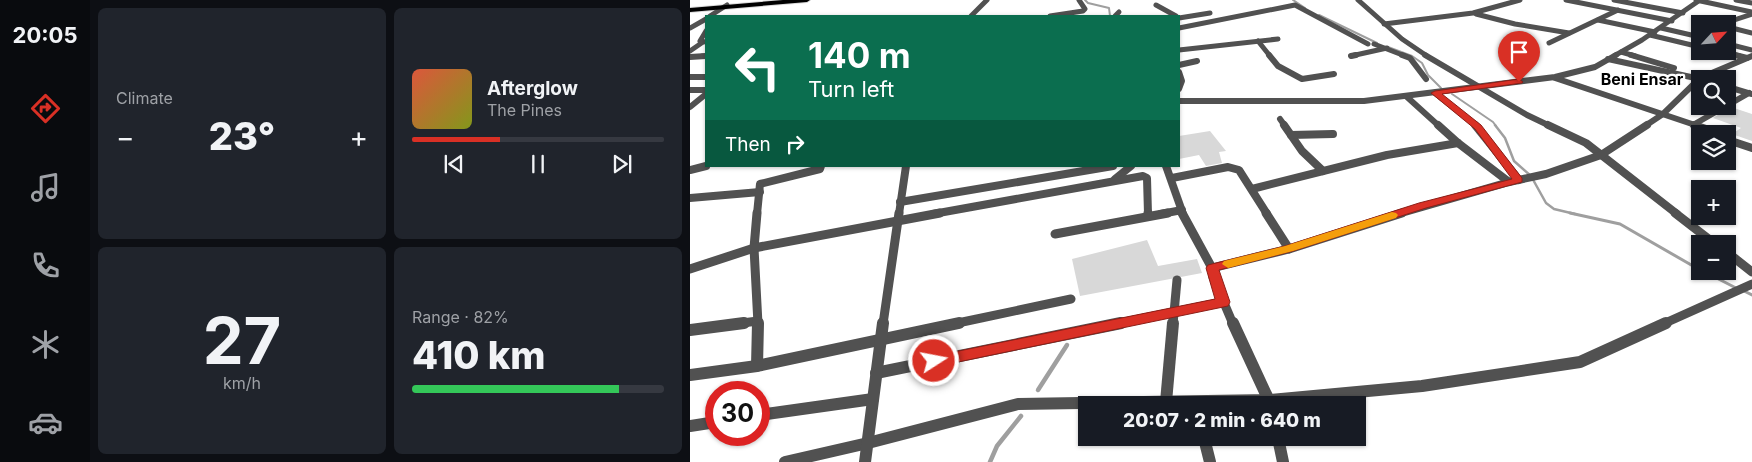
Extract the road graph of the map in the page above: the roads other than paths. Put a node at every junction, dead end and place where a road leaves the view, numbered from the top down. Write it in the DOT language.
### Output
graph roads {
  1 [pos="782,0"];
  2 [pos="807,0"];
  3 [pos="987,0"];
  4 [pos="1079,0"];
  5 [pos="1360,0"];
  6 [pos="1520,0"];
  7 [pos="1566,0"];
  8 [pos="1614,0"];
  9 [pos="1736,0"];
  10 [pos="1697,2"];
  11 [pos="1752,3"];
  12 [pos="1156,5"];
  13 [pos="726,6"];
  14 [pos="690,10"];
  15 [pos="1619,10"];
  16 [pos="1210,13"];
  17 [pos="1472,13"];
  18 [pos="1683,13"];
  19 [pos="1752,13"];
  20 [pos="712,15"];
  21 [pos="972,15"];
  22 [pos="1057,15"];
  23 [pos="1174,15"];
  24 [pos="1745,16"];
  25 [pos="1180,17"];
  26 [pos="1180,18"];
  27 [pos="705,19"];
  28 [pos="1736,19"];
  29 [pos="1598,20"];
  30 [pos="1736,20"];
  31 [pos="1672,21"];
  32 [pos="1740,21"];
  33 [pos="705,24"];
  34 [pos="1384,24"];
  35 [pos="1196,25"];
  36 [pos="692,26"];
  37 [pos="1180,28"];
  38 [pos="1661,28"];
  39 [pos="1736,30"];
  40 [pos="705,33"];
  41 [pos="1653,33"];
  42 [pos="1752,33"];
  43 [pos="1569,34"];
  44 [pos="1691,34"];
  45 [pos="1278,39"];
  46 [pos="1258,41"];
  47 [pos="705,42"];
  48 [pos="1549,43"];
  49 [pos="1368,44"];
  50 [pos="1374,44"];
  51 [pos="1691,44"];
  52 [pos="1736,46"];
  53 [pos="1387,48"];
  54 [pos="1180,50"];
  55 [pos="1752,50"];
  56 [pos="690,51"];
  57 [pos="1621,52"];
  58 [pos="1736,55"];
  59 [pos="705,56"];
  60 [pos="1351,56"];
  61 [pos="690,57"];
  62 [pos="1750,58"];
  63 [pos="1608,59"];
  64 [pos="1197,61"];
  65 [pos="1180,65"];
  66 [pos="1721,70"];
  67 [pos="1334,74"];
  68 [pos="1691,75"];
  69 [pos="1691,76"];
  70 [pos="690,77"];
  71 [pos="705,77"];
  72 [pos="1555,77"];
  73 [pos="1547,78"];
  74 [pos="1426,79"];
  75 [pos="1480,86"];
  76 [pos="1691,87"];
  77 [pos="1736,89"];
  78 [pos="690,90"];
  79 [pos="705,92"];
  80 [pos="705,93"];
  81 [pos="1435,93"];
  82 [pos="1751,93"];
  83 [pos="1407,97"];
  84 [pos="1736,101"];
  85 [pos="1180,102"];
  86 [pos="690,108"];
  87 [pos="1660,115"];
  88 [pos="1710,115"];
  89 [pos="1280,119"];
  90 [pos="1693,124"];
  91 [pos="1691,127"];
  92 [pos="1333,134"];
  93 [pos="1291,135"];
  94 [pos="1736,139"];
  95 [pos="1458,143"];
  96 [pos="1736,143"];
  97 [pos="1752,144"];
  98 [pos="1752,148"];
  99 [pos="1602,155"];
  100 [pos="705,166"];
  101 [pos="820,167"];
  102 [pos="906,167"];
  103 [pos="1107,167"];
  104 [pos="1130,167"];
  105 [pos="1166,167"];
  106 [pos="690,170"];
  107 [pos="1323,171"];
  108 [pos="1172,178"];
  109 [pos="1517,180"];
  110 [pos="1110,181"];
  111 [pos="1252,189"];
  112 [pos="760,192"];
  113 [pos="690,198"];
  114 [pos="900,202"];
  115 [pos="1182,210"];
  116 [pos="1148,216"];
  117 [pos="897,219"];
  118 [pos="1055,234"];
  119 [pos="1704,235"];
  120 [pos="754,248"];
  121 [pos="1288,249"];
  122 [pos="1736,259"];
  123 [pos="1212,268"];
  124 [pos="690,269"];
  125 [pos="1752,272"];
  126 [pos="1177,280"];
  127 [pos="1745,288"];
  128 [pos="1071,299"];
  129 [pos="1223,302"];
  130 [pos="1175,312"];
  131 [pos="758,321"];
  132 [pos="690,330"];
  133 [pos="882,340"];
  134 [pos="757,366"];
  135 [pos="876,373"];
  136 [pos="690,376"];
  137 [pos="1167,396"];
  138 [pos="1267,396"];
  139 [pos="1333,396"];
  140 [pos="873,399"];
  141 [pos="1078,403"];
  142 [pos="770,414"];
  143 [pos="705,424"];
  144 [pos="690,426"];
  145 [pos="868,443"];
  146 [pos="1206,446"];
  147 [pos="1280,446"];
  148 [pos="784,462"];
  149 [pos="865,462"];
  150 [pos="1210,462"];
  151 [pos="1283,462"];
  1 -- 13 [label="highway"];
  2 -- 13 [label="highway"];
  3 -- 21 [label="street"];
  4 -- 22 [label="street"];
  5 -- 34 [label="street"];
  6 -- 17 [label="street"];
  7 -- 15 [label="street"];
  8 -- 18 [label="street"];
  9 -- 11 [label="street"];
  10 -- 18 [label="street"];
  10 -- 19 [label="street"];
  10 -- 24 [label="street"];
  12 -- 23 [label="street"];
  13 -- 14 [label="highway"];
  13 -- 20 [label="street"];
  15 -- 29 [label="street"];
  15 -- 31 [label="street"];
  16 -- 25 [label="street"];
  17 -- 34 [label="street"];
  17 -- 43 [label="street"];
  18 -- 31 [label="street"];
  19 -- 24 [label="street"];
  24 -- 28 [label="street"];
  26 -- 35 [label="street"];
  27 -- 36 [label="street"];
  29 -- 41 [label="street"];
  29 -- 43 [label="street"];
  30 -- 32 [label="street"];
  31 -- 38 [label="street"];
  33 -- 36 [label="street"];
  34 -- 75 [label="street"];
  35 -- 37 [label="street"];
  35 -- 49 [label="street"];
  38 -- 41 [label="street"];
  38 -- 44 [label="street"];
  39 -- 42 [label="street"];
  40 -- 47 [label="street"];
  41 -- 51 [label="street"];
  41 -- 57 [label="street"];
  43 -- 48 [label="street"];
  45 -- 46 [label="street"];
  46 -- 54 [label="street"];
  46 -- 67 [label="street"];
  47 -- 56 [label="street"];
  50 -- 53 [label="street"];
  52 -- 55 [label="street"];
  53 -- 60 [label="street"];
  53 -- 74 [label="street"];
  57 -- 63 [label="street"];
  57 -- 68 [label="street"];
  58 -- 62 [label="street"];
  59 -- 61 [label="street"];
  62 -- 66 [label="street"];
  63 -- 69 [label="street"];
  63 -- 72 [label="street"];
  64 -- 65 [label="street"];
  70 -- 71 [label="street"];
  72 -- 73 [label="street"];
  72 -- 87 [label="street"];
  73 -- 75 [label="street"];
  73 -- 87 [label="street"];
  75 -- 81 [label="street"];
  75 -- 99 [label="street"];
  76 -- 87 [label="street"];
  77 -- 82 [label="street"];
  78 -- 79 [label="street"];
  80 -- 86 [label="street"];
  81 -- 83 [label="street"];
  81 -- 109 [label="street"];
  82 -- 84 [label="street"];
  83 -- 85 [label="street"];
  83 -- 95 [label="street"];
  87 -- 90 [label="street"];
  87 -- 91 [label="street"];
  87 -- 99 [label="street"];
  88 -- 90 [label="street"];
  89 -- 93 [label="street"];
  92 -- 93 [label="street"];
  93 -- 107 [label="street"];
  94 -- 97 [label="street"];
  95 -- 107 [label="street"];
  95 -- 109 [label="street"];
  96 -- 98 [label="street"];
  99 -- 109 [label="street"];
  99 -- 119 [label="street"];
  100 -- 106 [label="street"];
  101 -- 112 [label="street"];
  102 -- 114 [label="street"];
  103 -- 114 [label="street"];
  104 -- 110 [label="street"];
  105 -- 108 [label="street"];
  107 -- 111 [label="street"];
  108 -- 111 [label="street"];
  108 -- 115 [label="street"];
  109 -- 121 [label="street"];
  110 -- 116 [label="street"];
  110 -- 117 [label="street"];
  111 -- 121 [label="street"];
  112 -- 113 [label="street"];
  112 -- 120 [label="street"];
  114 -- 117 [label="street"];
  115 -- 116 [label="street"];
  115 -- 123 [label="street"];
  116 -- 118 [label="street"];
  117 -- 120 [label="street"];
  117 -- 133 [label="street"];
  120 -- 124 [label="street"];
  120 -- 131 [label="street"];
  121 -- 123 [label="street"];
  122 -- 125 [label="street"];
  123 -- 129 [label="street"];
  126 -- 130 [label="street"];
  127 -- 139 [label="street"];
  128 -- 133 [label="street"];
  129 -- 130 [label="street"];
  129 -- 138 [label="street"];
  130 -- 135 [label="street"];
  130 -- 137 [label="street"];
  131 -- 132 [label="street"];
  131 -- 134 [label="street"];
  133 -- 134 [label="street"];
  133 -- 135 [label="street"];
  134 -- 136 [label="street"];
  135 -- 140 [label="street"];
  140 -- 142 [label="street"];
  140 -- 145 [label="street"];
  141 -- 145 [label="street"];
  143 -- 144 [label="street"];
  145 -- 148 [label="street"];
  145 -- 149 [label="street"];
  146 -- 150 [label="street"];
  147 -- 151 [label="street"];
}
